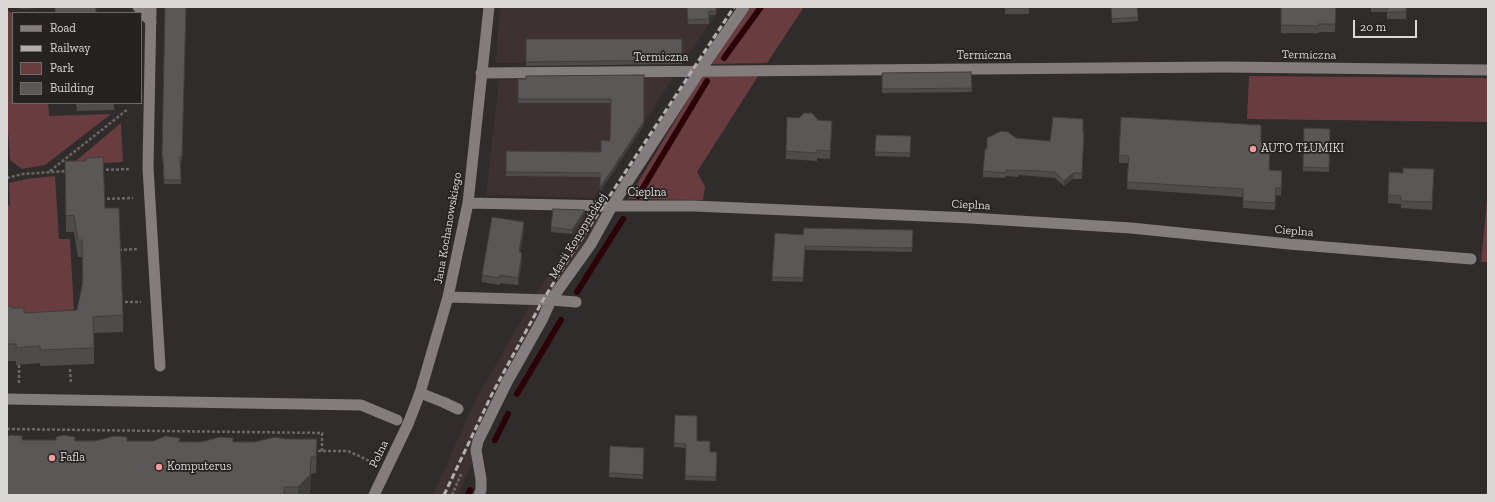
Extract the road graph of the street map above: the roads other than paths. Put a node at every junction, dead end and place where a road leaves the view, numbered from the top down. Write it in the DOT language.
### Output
graph roads {
  1 [pos="138,7"];
  2 [pos="151,7"];
  3 [pos="489,7"];
  4 [pos="744,7"];
  5 [pos="150,22"];
  6 [pos="1488,70"];
  7 [pos="699,72"];
  8 [pos="481,73"];
  9 [pos="468,202"];
  10 [pos="612,206"];
  11 [pos="1471,259"];
  12 [pos="448,297"];
  13 [pos="551,300"];
  14 [pos="576,302"];
  15 [pos="160,366"];
  16 [pos="420,393"];
  17 [pos="7,399"];
  18 [pos="458,409"];
  19 [pos="397,420"];
  20 [pos="408,424"];
  21 [pos="374,495"];
  22 [pos="479,495"];
  1 -- 5 [label="street"];
  2 -- 5 [label="street"];
  3 -- 8 [label="street, Jana Kochanowskiego"];
  4 -- 7 [label="street, Marii Konopnickiej"];
  5 -- 15 [label="street"];
  6 -- 7 [label="street, Termiczna"];
  7 -- 8 [label="street, Termiczna"];
  7 -- 10 [label="street, Marii Konopnickiej"];
  8 -- 9 [label="street, Jana Kochanowskiego"];
  9 -- 10 [label="street, Cieplna"];
  9 -- 12 [label="street, Jana Kochanowskiego"];
  10 -- 11 [label="street, Cieplna"];
  10 -- 13 [label="street, Marii Konopnickiej"];
  12 -- 13 [label="street"];
  12 -- 16 [label="street, Jana Kochanowskiego"];
  13 -- 14 [label="street"];
  13 -- 22 [label="street, Marii Konopnickiej"];
  16 -- 18 [label="street"];
  16 -- 20 [label="street, Jana Kochanowskiego"];
  17 -- 19 [label="street"];
  20 -- 21 [label="street, Polna"];
}
